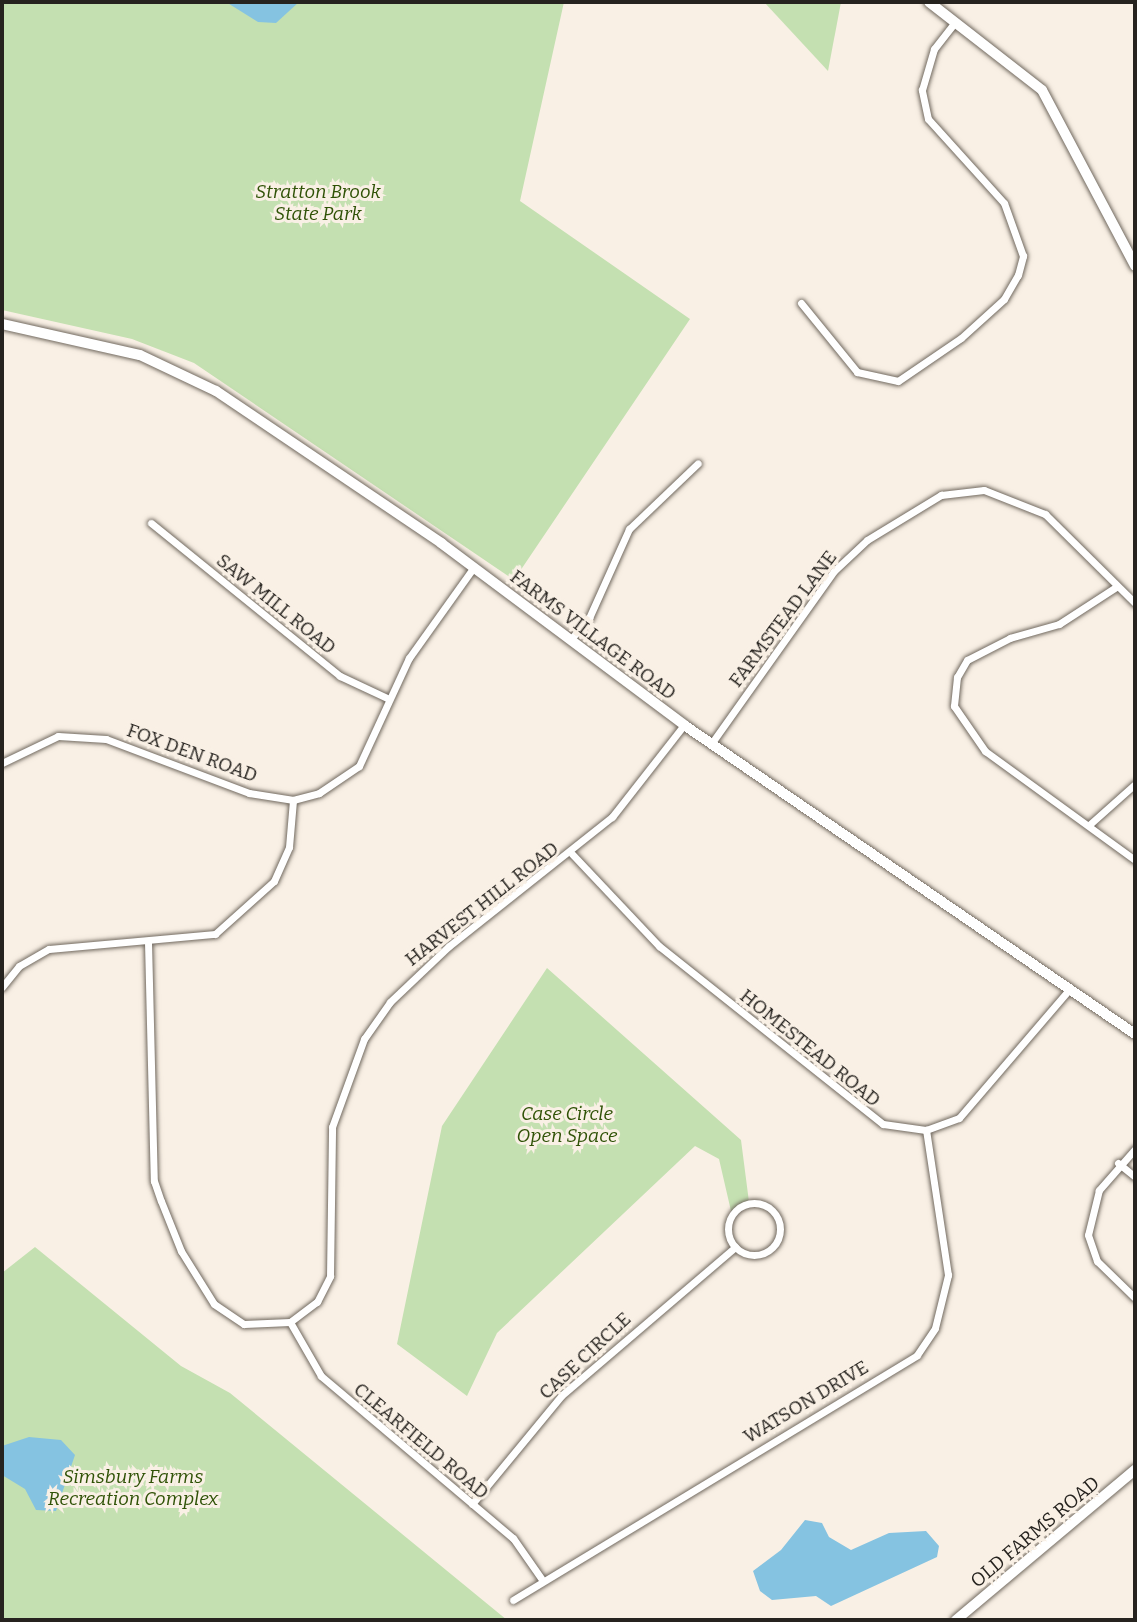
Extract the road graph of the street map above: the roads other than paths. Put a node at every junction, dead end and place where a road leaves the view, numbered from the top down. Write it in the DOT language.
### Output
graph roads {
  1 [pos="929,2"];
  2 [pos="954,23"];
  3 [pos="1135,266"];
  4 [pos="801,303"];
  5 [pos="2,324"];
  6 [pos="698,463"];
  7 [pos="151,523"];
  8 [pos="474,567"];
  9 [pos="1116,587"];
  10 [pos="1135,603"];
  11 [pos="571,639"];
  12 [pos="388,699"];
  13 [pos="684,725"];
  14 [pos="711,744"];
  15 [pos="2,763"];
  16 [pos="1135,784"];
  17 [pos="293,800"];
  18 [pos="1089,824"];
  19 [pos="572,854"];
  20 [pos="1135,860"];
  21 [pos="148,942"];
  22 [pos="2,987"];
  23 [pos="1067,992"];
  24 [pos="1135,1034"];
  25 [pos="926,1130"];
  26 [pos="1135,1149"];
  27 [pos="1118,1163"];
  28 [pos="1135,1177"];
  29 [pos="735,1247"];
  30 [pos="1135,1297"];
  31 [pos="290,1322"];
  32 [pos="1135,1470"];
  33 [pos="472,1504"];
  34 [pos="541,1578"];
  35 [pos="513,1600"];
  36 [pos="956,1620"];
  1 -- 2 [label="main road"];
  2 -- 3 [label="main road"];
  2 -- 4 [label="street"];
  5 -- 8 [label="main road, FARMS VILLAGE ROAD"];
  6 -- 11 [label="street"];
  7 -- 12 [label="street, SAW MILL ROAD"];
  8 -- 11 [label="main road, FARMS VILLAGE ROAD"];
  8 -- 12 [label="street"];
  9 -- 10 [label="street, FARMSTEAD LANE"];
  9 -- 14 [label="street, FARMSTEAD LANE"];
  9 -- 18 [label="street"];
  11 -- 13 [label="main road, FARMS VILLAGE ROAD"];
  12 -- 17 [label="street"];
  13 -- 14 [label="main road, FARMS VILLAGE ROAD"];
  13 -- 19 [label="street, HARVEST HILL ROAD"];
  14 -- 23 [label="main road, FARMS VILLAGE ROAD"];
  15 -- 17 [label="street, FOX DEN ROAD"];
  16 -- 18 [label="street"];
  17 -- 21 [label="street"];
  18 -- 20 [label="street"];
  19 -- 25 [label="street, HOMESTEAD ROAD"];
  19 -- 31 [label="street, HARVEST HILL ROAD"];
  21 -- 22 [label="street"];
  21 -- 31 [label="street"];
  23 -- 24 [label="main road, FARMS VILLAGE ROAD"];
  23 -- 25 [label="street"];
  25 -- 34 [label="street, WATSON DRIVE"];
  26 -- 27 [label="street"];
  27 -- 28 [label="street"];
  27 -- 30 [label="street"];
  29 -- 29 [label="street"];
  29 -- 33 [label="street, CASE CIRCLE"];
  31 -- 33 [label="street, CLEARFIELD ROAD"];
  32 -- 36 [label="main road, OLD FARMS ROAD"];
  33 -- 34 [label="street, CLEARFIELD ROAD"];
  34 -- 35 [label="street, WATSON DRIVE"];
}
